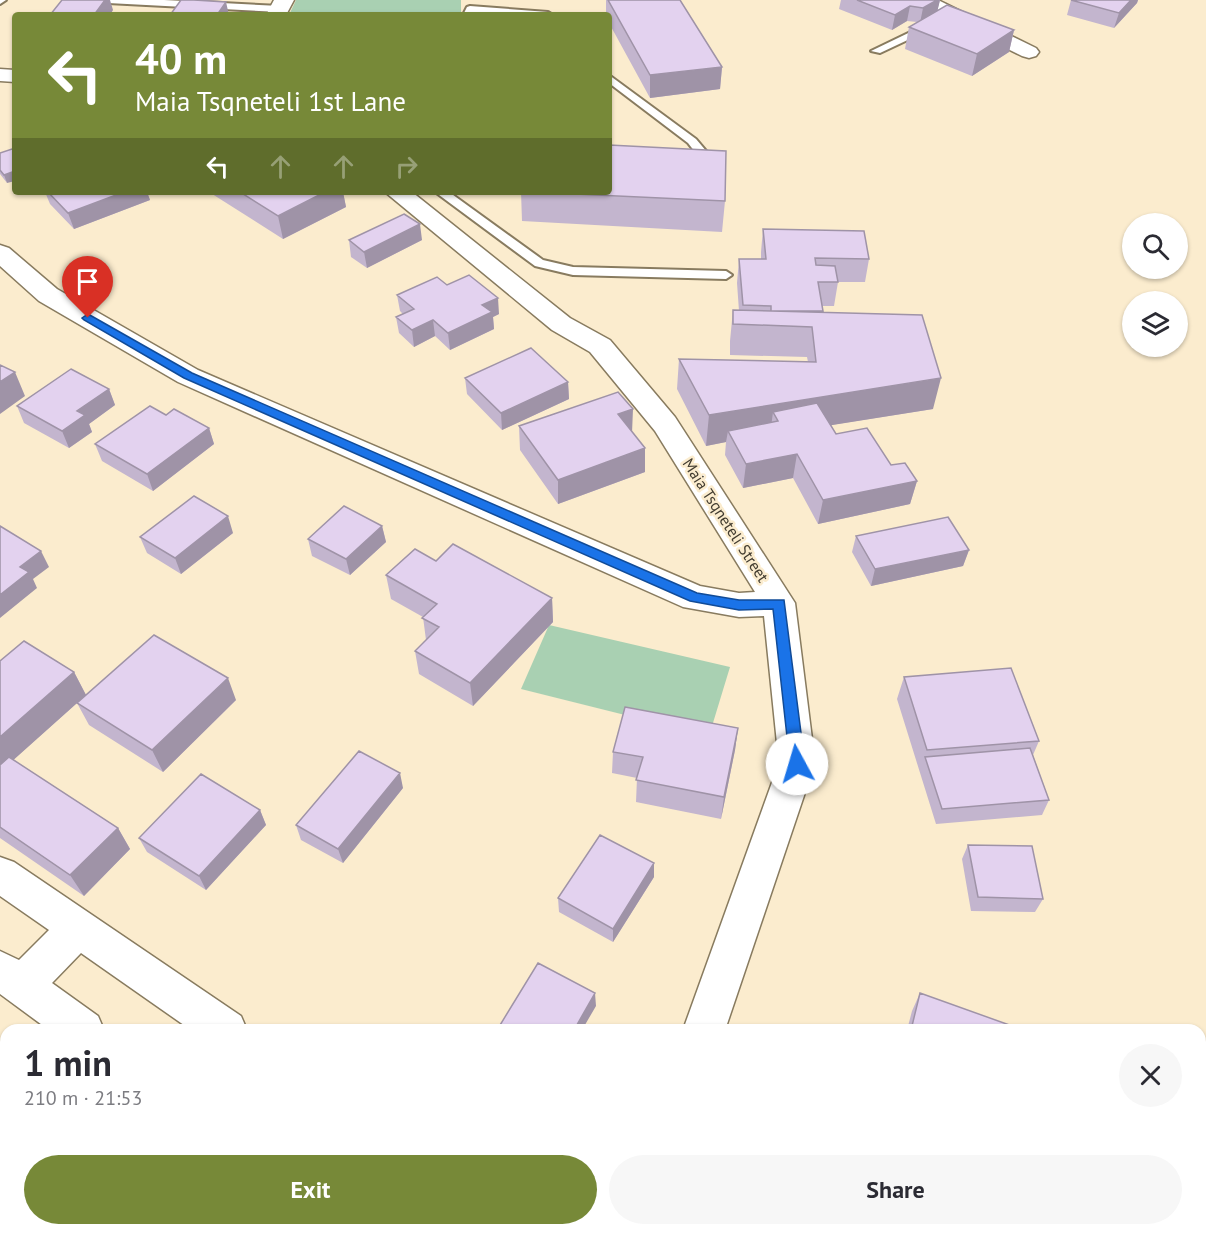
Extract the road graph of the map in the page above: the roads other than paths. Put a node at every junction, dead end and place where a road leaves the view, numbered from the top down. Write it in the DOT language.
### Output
graph roads {
  1 [pos="108,0"];
  2 [pos="280,8"];
  3 [pos="470,8"];
  4 [pos="939,11"];
  5 [pos="515,12"];
  6 [pos="876,51"];
  7 [pos="1029,52"];
  8 [pos="612,80"];
  9 [pos="676,160"];
  10 [pos="401,195"];
  11 [pos="445,195"];
  12 [pos="0,253"];
  13 [pos="726,274"];
  14 [pos="779,603"];
  15 [pos="0,874"];
  16 [pos="78,928"];
  17 [pos="11,978"];
  18 [pos="75,1024"];
  19 [pos="217,1024"];
  20 [pos="706,1024"];
  1 -- 2 [label="lane"];
  3 -- 5 [label="lane"];
  4 -- 6 [label="lane"];
  4 -- 7 [label="street"];
  8 -- 9 [label="lane"];
  10 -- 14 [label="street, Maia Tsqneteli Street"];
  11 -- 13 [label="lane"];
  12 -- 14 [label="street"];
  14 -- 20 [label="street, Maia Tsqneteli Street"];
  15 -- 16 [label="street"];
  16 -- 17 [label="street"];
  16 -- 19 [label="street"];
  17 -- 18 [label="street"];
}
